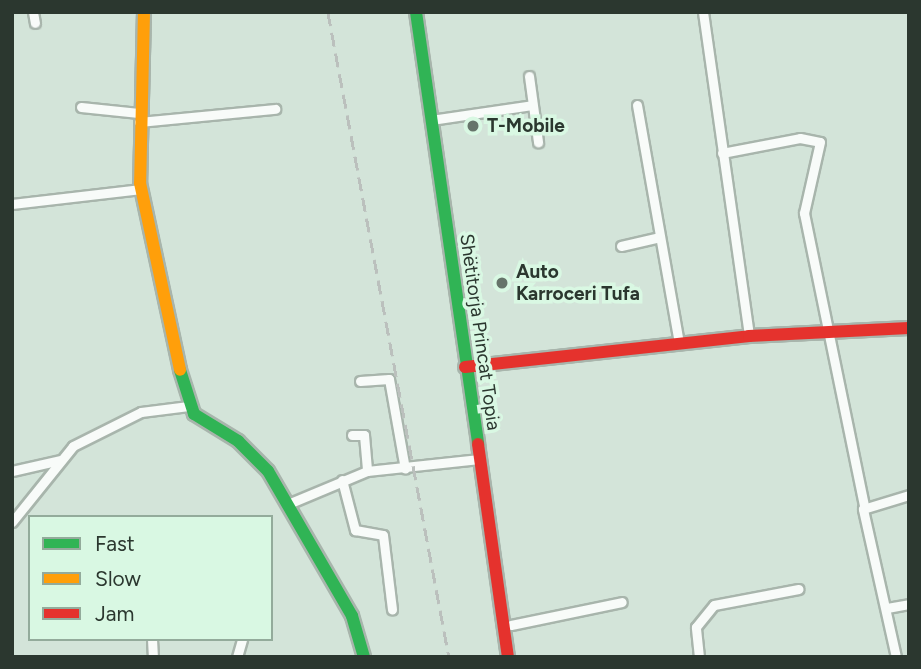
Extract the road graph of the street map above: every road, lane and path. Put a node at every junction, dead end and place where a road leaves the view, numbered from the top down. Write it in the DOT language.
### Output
graph roads {
  1 [pos="33,12"];
  2 [pos="144,12"];
  3 [pos="416,12"];
  4 [pos="704,12"];
  5 [pos="35,23"];
  6 [pos="529,76"];
  7 [pos="532,105"];
  8 [pos="637,105"];
  9 [pos="81,107"];
  10 [pos="275,109"];
  11 [pos="139,118"];
  12 [pos="431,120"];
  13 [pos="538,142"];
  14 [pos="722,153"];
  15 [pos="141,189"];
  16 [pos="12,204"];
  17 [pos="660,237"];
  18 [pos="621,246"];
  19 [pos="909,328"];
  20 [pos="749,335"];
  21 [pos="829,335"];
  22 [pos="679,343"];
  23 [pos="465,367"];
  24 [pos="359,382"];
  25 [pos="189,405"];
  26 [pos="352,435"];
  27 [pos="479,458"];
  28 [pos="60,460"];
  29 [pos="405,469"];
  30 [pos="12,471"];
  31 [pos="367,471"];
  32 [pos="342,480"];
  33 [pos="909,495"];
  34 [pos="288,504"];
  35 [pos="864,505"];
  36 [pos="12,523"];
  37 [pos="799,589"];
  38 [pos="622,601"];
  39 [pos="909,604"];
  40 [pos="887,608"];
  41 [pos="392,609"];
  42 [pos="511,625"];
  43 [pos="364,657"];
  44 [pos="508,657"];
  45 [pos="699,657"];
  46 [pos="896,657"];
  1 -- 5 [label="street"];
  2 -- 11 [label="street"];
  3 -- 12 [label="street, Shëtitorja Princat Topia"];
  4 -- 14 [label="street"];
  6 -- 7 [label="street"];
  7 -- 12 [label="street"];
  7 -- 13 [label="street"];
  8 -- 17 [label="street"];
  9 -- 11 [label="street"];
  10 -- 11 [label="street"];
  11 -- 15 [label="street"];
  12 -- 23 [label="street, Shëtitorja Princat Topia"];
  14 -- 20 [label="street"];
  14 -- 21 [label="street"];
  15 -- 16 [label="street"];
  15 -- 25 [label="street"];
  17 -- 18 [label="street"];
  17 -- 22 [label="street"];
  19 -- 21 [label="street"];
  20 -- 21 [label="street"];
  20 -- 22 [label="street"];
  21 -- 35 [label="street"];
  22 -- 23 [label="street"];
  23 -- 27 [label="street, Shëtitorja Princat Topia"];
  24 -- 29 [label="street"];
  25 -- 28 [label="street"];
  25 -- 34 [label="street"];
  26 -- 31 [label="street"];
  27 -- 29 [label="street"];
  27 -- 44 [label="street, Shëtitorja Princat Topia"];
  28 -- 30 [label="street"];
  28 -- 36 [label="street"];
  29 -- 31 [label="street"];
  31 -- 32 [label="street"];
  32 -- 34 [label="street"];
  32 -- 41 [label="street"];
  33 -- 35 [label="street"];
  34 -- 43 [label="street"];
  35 -- 40 [label="street"];
  37 -- 45 [label="street"];
  38 -- 42 [label="street"];
  39 -- 40 [label="street"];
  40 -- 46 [label="street"];
}
